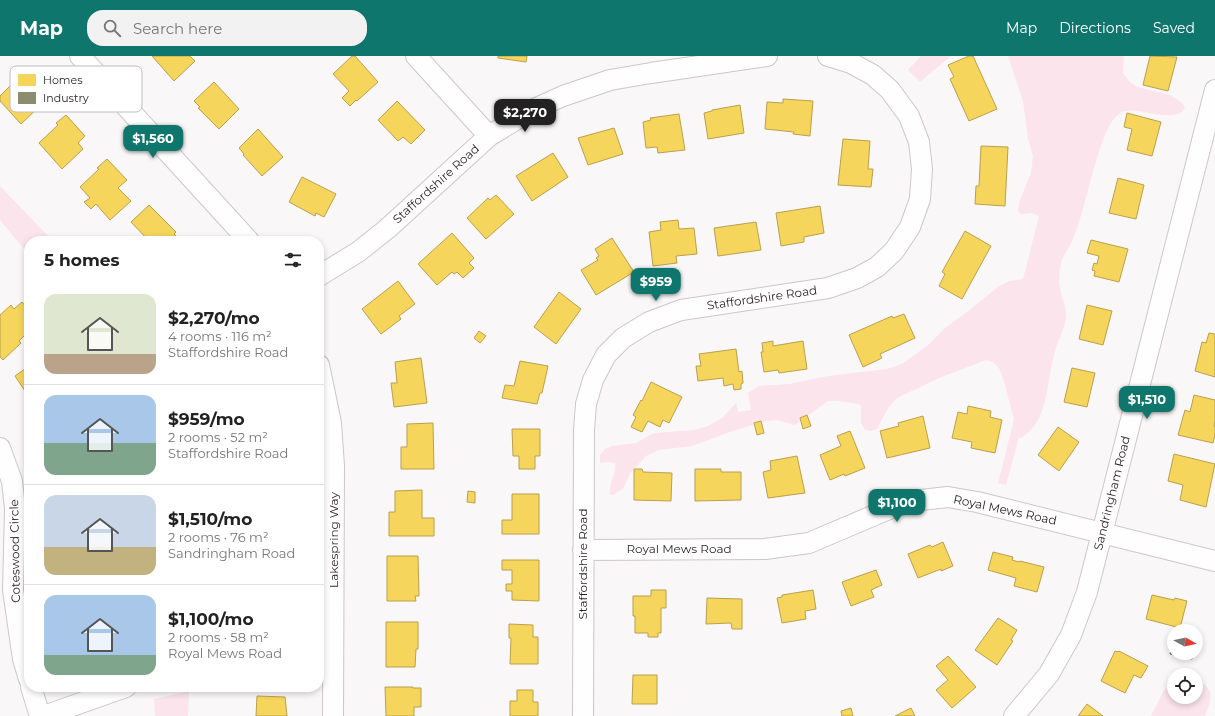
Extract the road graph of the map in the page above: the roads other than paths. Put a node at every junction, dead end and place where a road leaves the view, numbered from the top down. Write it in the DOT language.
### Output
graph roads {
  1 [pos="80,56"];
  2 [pos="416,56"];
  3 [pos="767,56"];
  4 [pos="828,56"];
  5 [pos="89,66"];
  6 [pos="1215,90"];
  7 [pos="132,112"];
  8 [pos="489,136"];
  9 [pos="245,236"];
  10 [pos="324,273"];
  11 [pos="324,387"];
  12 [pos="0,448"];
  13 [pos="1102,533"];
  14 [pos="582,550"];
  15 [pos="1215,561"];
  16 [pos="326,645"];
  17 [pos="24,662"];
  18 [pos="33,692"];
  19 [pos="112,692"];
  20 [pos="40,716"];
  21 [pos="44,716"];
  22 [pos="333,716"];
  23 [pos="583,716"];
  24 [pos="1014,716"];
  1 -- 5 [label="street"];
  2 -- 8 [label="street"];
  3 -- 8 [label="street, Staffordshire Road"];
  4 -- 14 [label="street, Staffordshire Road"];
  6 -- 13 [label="street, Sandringham Road"];
  7 -- 9 [label="street"];
  8 -- 10 [label="street, Staffordshire Road"];
  11 -- 16 [label="street, Lakespring Way"];
  12 -- 17 [label="street, Coteswood Circle"];
  13 -- 14 [label="street, Royal Mews Road"];
  13 -- 15 [label="street, Royal Mews Road"];
  13 -- 24 [label="street, Sandringham Road"];
  14 -- 23 [label="street, Staffordshire Road"];
  16 -- 22 [label="street, Lakespring Way"];
  18 -- 20 [label="street"];
  19 -- 21 [label="street"];
}
